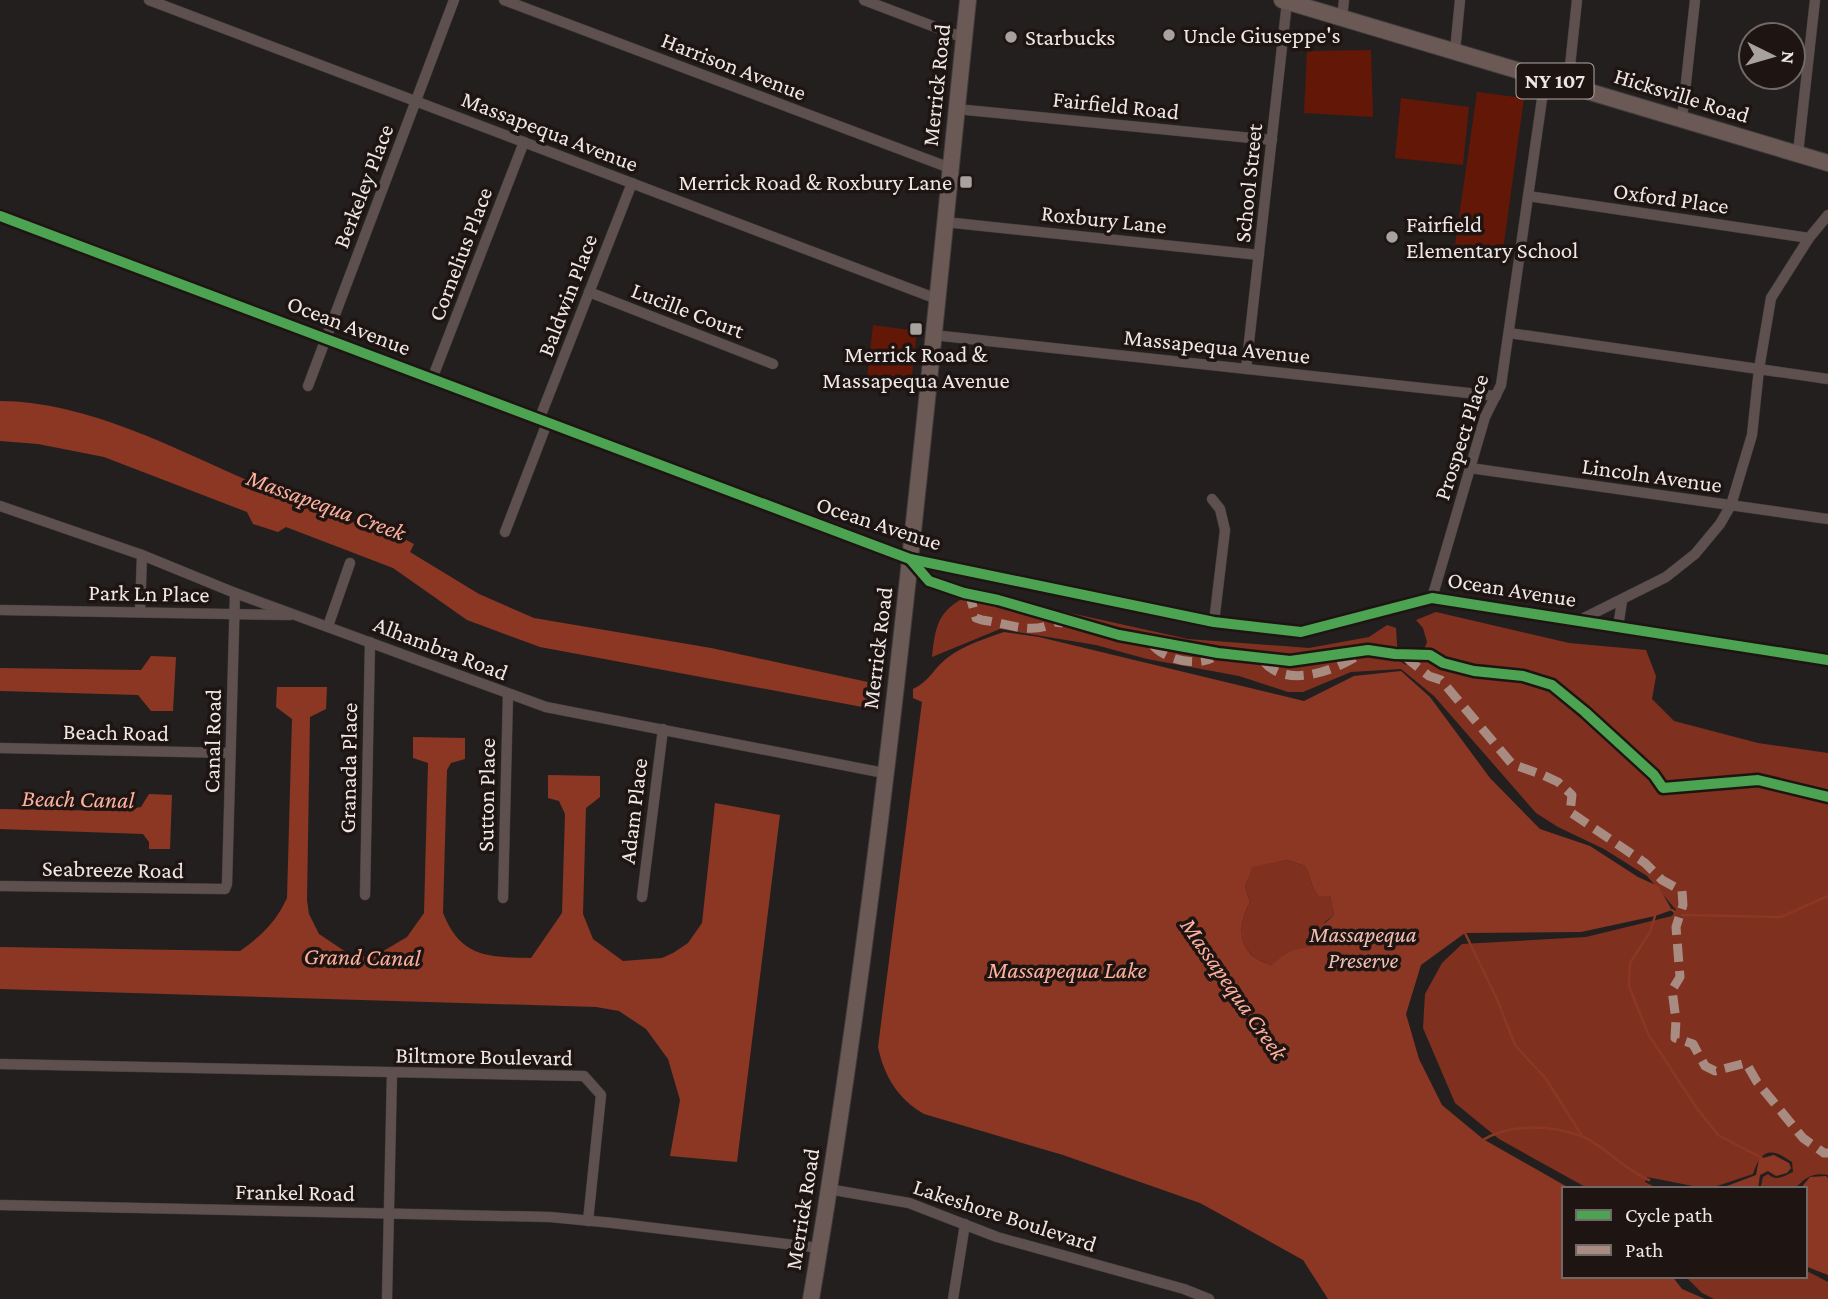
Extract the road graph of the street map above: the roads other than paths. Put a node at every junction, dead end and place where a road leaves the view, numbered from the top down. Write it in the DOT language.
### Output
graph roads {
  1 [pos="149,0"];
  2 [pos="454,0"];
  3 [pos="504,0"];
  4 [pos="864,0"];
  5 [pos="968,0"];
  6 [pos="1344,0"];
  7 [pos="1460,0"];
  8 [pos="1577,0"];
  9 [pos="1695,0"];
  10 [pos="1815,0"];
  11 [pos="1285,1"];
  12 [pos="1342,18"];
  13 [pos="964,38"];
  14 [pos="1455,51"];
  15 [pos="1545,78"];
  16 [pos="1568,85"];
  17 [pos="416,101"];
  18 [pos="956,109"];
  19 [pos="1682,119"];
  20 [pos="1272,140"];
  21 [pos="524,142"];
  22 [pos="1798,153"];
  23 [pos="1828,163"];
  24 [pos="950,168"];
  25 [pos="632,183"];
  26 [pos="1528,196"];
  27 [pos="1828,215"];
  28 [pos="0,216"];
  29 [pos="945,222"];
  30 [pos="1809,238"];
  31 [pos="1259,255"];
  32 [pos="589,292"];
  33 [pos="937,299"];
  34 [pos="1509,333"];
  35 [pos="933,335"];
  36 [pos="326,339"];
  37 [pos="774,364"];
  38 [pos="1246,369"];
  39 [pos="1759,369"];
  40 [pos="432,379"];
  41 [pos="1828,379"];
  42 [pos="308,386"];
  43 [pos="1496,396"];
  44 [pos="543,421"];
  45 [pos="1470,468"];
  46 [pos="1212,499"];
  47 [pos="1731,505"];
  48 [pos="0,506"];
  49 [pos="1828,519"];
  50 [pos="506,532"];
  51 [pos="142,555"];
  52 [pos="910,559"];
  53 [pos="350,563"];
  54 [pos="234,593"];
  55 [pos="1432,598"];
  56 [pos="1622,600"];
  57 [pos="0,610"];
  58 [pos="140,612"];
  59 [pos="234,614"];
  60 [pos="298,615"];
  61 [pos="1578,621"];
  62 [pos="1214,622"];
  63 [pos="328,626"];
  64 [pos="1618,627"];
  65 [pos="370,642"];
  66 [pos="1828,660"];
  67 [pos="508,694"];
  68 [pos="663,729"];
  69 [pos="0,748"];
  70 [pos="230,753"];
  71 [pos="884,773"];
  72 [pos="0,886"];
  73 [pos="225,889"];
  74 [pos="365,895"];
  75 [pos="642,897"];
  76 [pos="503,898"];
  77 [pos="0,1064"];
  78 [pos="392,1073"];
  79 [pos="828,1189"];
  80 [pos="0,1205"];
  81 [pos="389,1214"];
  82 [pos="588,1221"];
  83 [pos="965,1224"];
  84 [pos="819,1248"];
  85 [pos="387,1299"];
  86 [pos="811,1299"];
  87 [pos="953,1299"];
  88 [pos="1209,1299"];
  1 -- 17 [label="street, Massapequa Avenue"];
  2 -- 17 [label="street, Berkeley Place"];
  3 -- 24 [label="street, Harrison Avenue"];
  4 -- 13 [label="street"];
  5 -- 13 [label="main road, Merrick Road"];
  6 -- 12 [label="street"];
  7 -- 14 [label="street"];
  8 -- 16 [label="street"];
  9 -- 19 [label="street"];
  10 -- 22 [label="street"];
  11 -- 12 [label="main road, Hicksville Road / NY 107"];
  11 -- 20 [label="street, School Street"];
  12 -- 14 [label="main road, Hicksville Road / NY 107"];
  13 -- 18 [label="main road, Merrick Road"];
  14 -- 15 [label="main road, Hicksville Road / NY 107"];
  15 -- 16 [label="main road, Hicksville Road / NY 107"];
  15 -- 26 [label="street, Prospect Place"];
  16 -- 19 [label="main road, Hicksville Road / NY 107"];
  17 -- 21 [label="street, Massapequa Avenue"];
  17 -- 36 [label="street, Berkeley Place"];
  18 -- 20 [label="street, Fairfield Road"];
  18 -- 24 [label="main road, Merrick Road"];
  19 -- 22 [label="main road, Hicksville Road / NY 107"];
  20 -- 31 [label="street, School Street"];
  21 -- 25 [label="street, Massapequa Avenue"];
  21 -- 40 [label="street, Cornelius Place"];
  22 -- 23 [label="main road, Hicksville Road / NY 107"];
  24 -- 29 [label="main road, Merrick Road"];
  25 -- 32 [label="street, Baldwin Place"];
  25 -- 33 [label="street, Massapequa Avenue"];
  26 -- 30 [label="street, Oxford Place"];
  26 -- 34 [label="street, Prospect Place"];
  27 -- 30 [label="street"];
  28 -- 36 [label="street, Ocean Avenue"];
  29 -- 31 [label="street, Roxbury Lane"];
  29 -- 33 [label="main road, Merrick Road"];
  30 -- 39 [label="street"];
  31 -- 38 [label="street, School Street"];
  32 -- 37 [label="street, Lucille Court"];
  32 -- 44 [label="street, Baldwin Place"];
  33 -- 35 [label="main road, Merrick Road"];
  34 -- 39 [label="street"];
  34 -- 43 [label="street, Prospect Place"];
  35 -- 38 [label="street, Massapequa Avenue"];
  35 -- 52 [label="main road, Merrick Road"];
  36 -- 40 [label="street, Ocean Avenue"];
  36 -- 42 [label="street, Berkeley Place"];
  38 -- 43 [label="street, Massapequa Avenue"];
  39 -- 41 [label="street"];
  39 -- 47 [label="street"];
  40 -- 44 [label="street, Ocean Avenue"];
  43 -- 45 [label="street, Prospect Place"];
  44 -- 50 [label="street, Baldwin Place"];
  44 -- 52 [label="street, Ocean Avenue"];
  45 -- 47 [label="street, Lincoln Avenue"];
  45 -- 55 [label="street, Prospect Place"];
  46 -- 62 [label="street"];
  47 -- 49 [label="street, Lincoln Avenue"];
  47 -- 56 [label="street"];
  48 -- 51 [label="street, Alhambra Road"];
  51 -- 54 [label="street, Alhambra Road"];
  51 -- 58 [label="street"];
  52 -- 62 [label="street, Ocean Avenue"];
  52 -- 71 [label="main road, Merrick Road"];
  53 -- 63 [label="street"];
  54 -- 59 [label="street, Canal Road"];
  54 -- 60 [label="street, Alhambra Road"];
  55 -- 61 [label="street, Ocean Avenue"];
  55 -- 62 [label="street, Ocean Avenue"];
  56 -- 61 [label="street"];
  56 -- 64 [label="street"];
  57 -- 58 [label="street, Park Ln Place"];
  58 -- 59 [label="street, Park Ln Place"];
  59 -- 60 [label="street, Park Ln Place"];
  59 -- 70 [label="street, Canal Road"];
  60 -- 63 [label="street, Alhambra Road"];
  61 -- 64 [label="street, Ocean Avenue"];
  63 -- 65 [label="street, Alhambra Road"];
  64 -- 66 [label="street, Ocean Avenue"];
  65 -- 67 [label="street, Alhambra Road"];
  65 -- 74 [label="street, Granada Place"];
  67 -- 68 [label="street, Alhambra Road"];
  67 -- 76 [label="street, Sutton Place"];
  68 -- 71 [label="street, Alhambra Road"];
  68 -- 75 [label="street, Adam Place"];
  69 -- 70 [label="street, Beach Road"];
  70 -- 73 [label="street, Canal Road"];
  71 -- 79 [label="main road, Merrick Road"];
  72 -- 73 [label="street, Seabreeze Road"];
  77 -- 78 [label="street, Biltmore Boulevard"];
  78 -- 81 [label="street"];
  78 -- 82 [label="street, Biltmore Boulevard"];
  79 -- 83 [label="street, Lakeshore Boulevard"];
  79 -- 84 [label="main road, Merrick Road"];
  80 -- 81 [label="street, Frankel Road"];
  81 -- 82 [label="street, Frankel Road"];
  81 -- 85 [label="street"];
  82 -- 84 [label="street"];
  83 -- 87 [label="street"];
  83 -- 88 [label="street, Lakeshore Boulevard"];
  84 -- 86 [label="main road, Merrick Road"];
}
